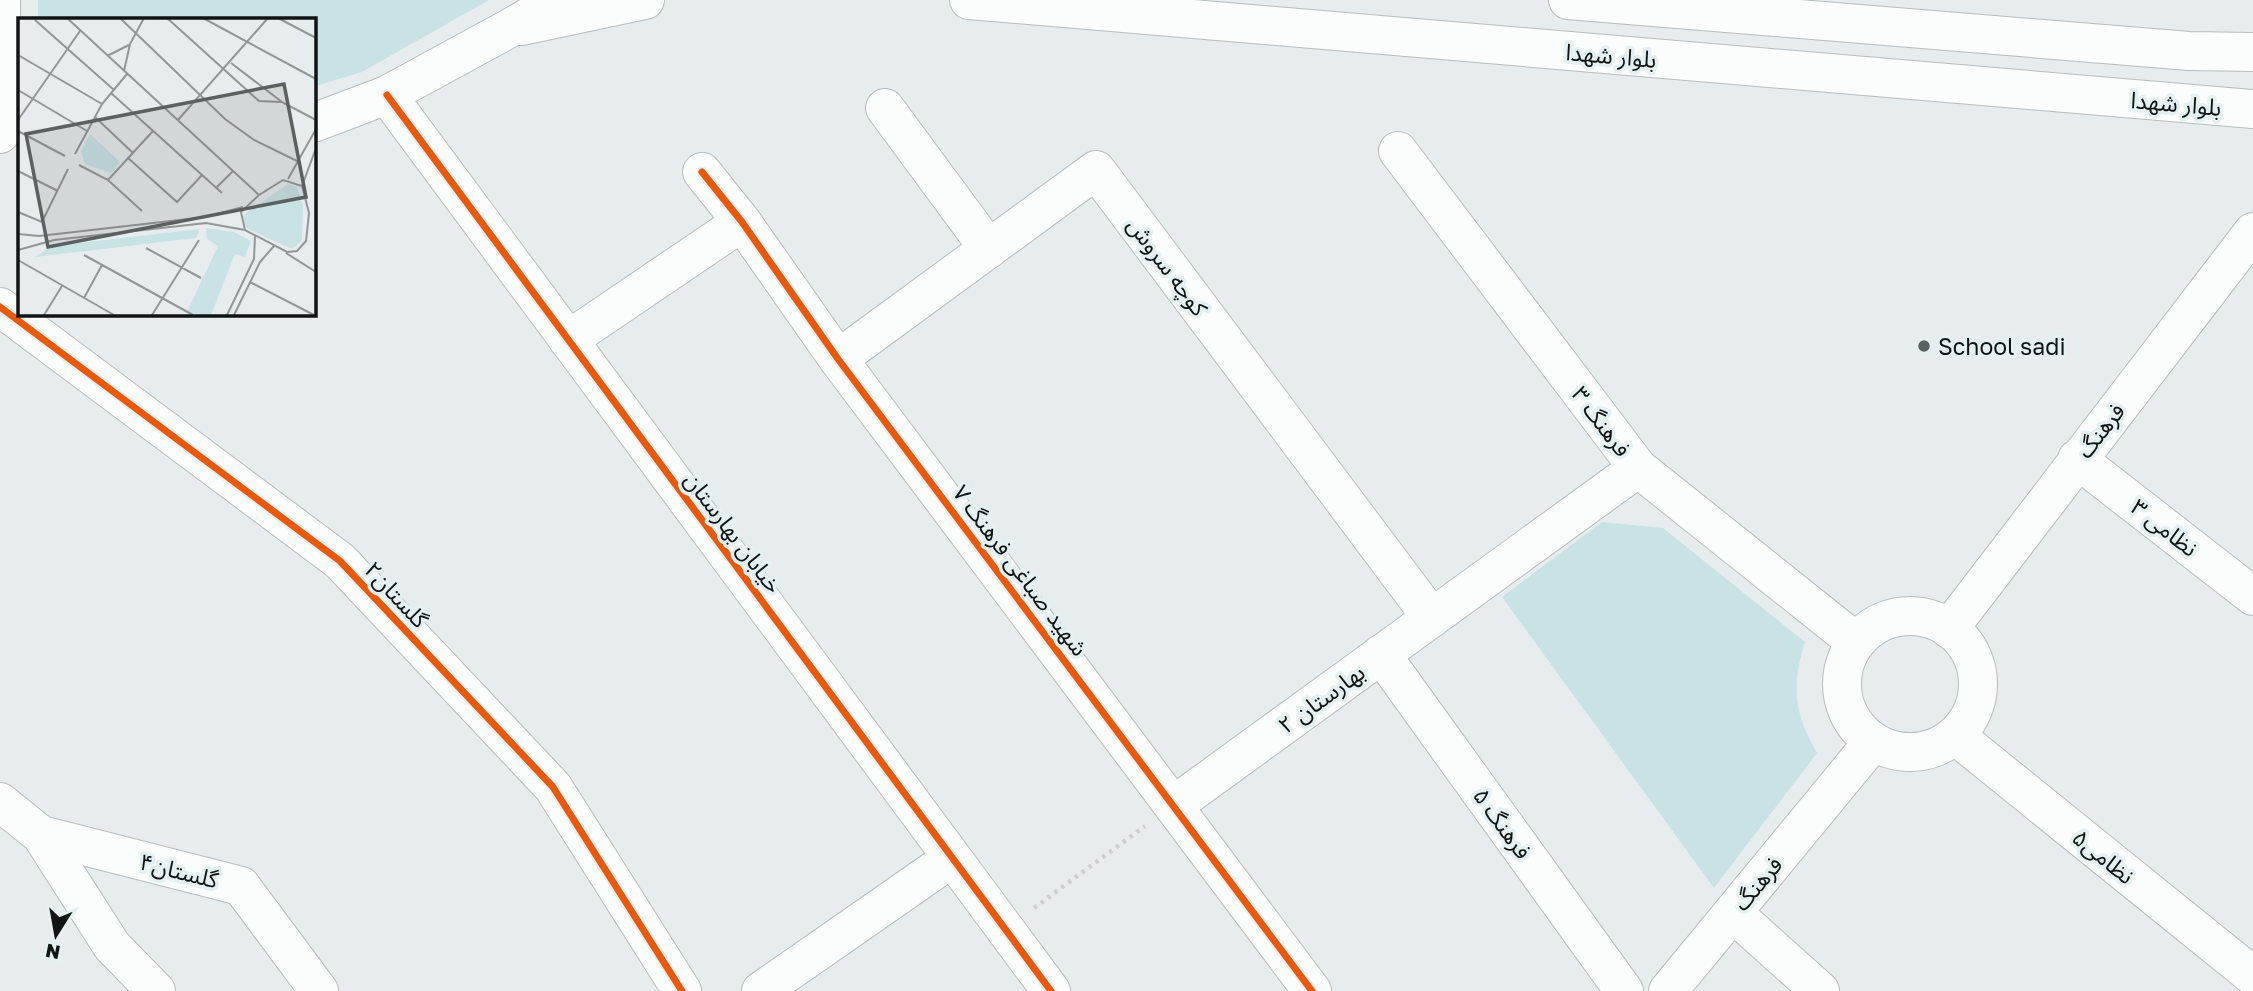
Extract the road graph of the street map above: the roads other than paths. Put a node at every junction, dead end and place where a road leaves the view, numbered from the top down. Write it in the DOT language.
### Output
graph roads {
  1 [pos="1,0"];
  2 [pos="551,0"];
  3 [pos="645,0"];
  4 [pos="969,0"];
  5 [pos="1568,0"];
  6 [pos="509,28"];
  7 [pos="2253,52"];
  8 [pos="387,95"];
  9 [pos="886,108"];
  10 [pos="2253,109"];
  11 [pos="11,116"];
  12 [pos="315,122"];
  13 [pos="1398,151"];
  14 [pos="702,172"];
  15 [pos="742,222"];
  16 [pos="2253,232"];
  17 [pos="989,249"];
  18 [pos="18,284"];
  19 [pos="0,305"];
  20 [pos="568,341"];
  21 [pos="838,359"];
  22 [pos="2077,459"];
  23 [pos="1638,468"];
  24 [pos="2253,596"];
  25 [pos="1432,618"];
  26 [pos="1950,629"];
  27 [pos="1856,642"];
  28 [pos="1381,654"];
  29 [pos="1956,736"];
  30 [pos="1873,742"];
  31 [pos="0,802"];
  32 [pos="1174,805"];
  33 [pos="41,835"];
  34 [pos="952,858"];
  35 [pos="1732,913"];
  36 [pos="2253,976"];
  37 [pos="156,991"];
  38 [pos="319,991"];
  39 [pos="682,991"];
  40 [pos="761,991"];
  41 [pos="1051,991"];
  42 [pos="1312,991"];
  43 [pos="1624,991"];
  44 [pos="1668,991"];
  45 [pos="1820,991"];
  1 -- 11 [label="street"];
  2 -- 6 [label="street"];
  3 -- 6 [label="street"];
  4 -- 10 [label="street, بلوار شهدا"];
  5 -- 7 [label="street"];
  6 -- 8 [label="street"];
  8 -- 12 [label="street"];
  8 -- 20 [label="street, خیابان بهارستان"];
  9 -- 17 [label="street"];
  13 -- 23 [label="street, فرهنگ ۳"];
  14 -- 15 [label="street, شهید صباغی فرهنگ ۷"];
  15 -- 20 [label="street"];
  15 -- 21 [label="street, شهید صباغی فرهنگ ۷"];
  16 -- 22 [label="street, فرهنگ"];
  17 -- 21 [label="street, کوچه سروش"];
  17 -- 25 [label="street, کوچه سروش"];
  18 -- 19 [label="street"];
  19 -- 39 [label="street, گلستان۲"];
  20 -- 34 [label="street, خیابان بهارستان"];
  21 -- 32 [label="street, شهید صباغی فرهنگ ۷"];
  22 -- 24 [label="street, نظامی ۳"];
  22 -- 26 [label="street, فرهنگ"];
  23 -- 25 [label="street, بهارستان ۲"];
  23 -- 27 [label="street, فرهنگ ۳"];
  25 -- 28 [label="street, بهارستان ۲"];
  26 -- 27 [label="street"];
  26 -- 29 [label="street"];
  27 -- 30 [label="street"];
  28 -- 32 [label="street, بهارستان ۲"];
  28 -- 43 [label="street, فرهنگ ۵"];
  29 -- 30 [label="street"];
  29 -- 36 [label="street, نظامی۵"];
  30 -- 35 [label="street, فرهنگ"];
  31 -- 33 [label="street, گلستان۴"];
  32 -- 42 [label="street, شهید صباغی فرهنگ ۷"];
  33 -- 37 [label="street"];
  33 -- 38 [label="street, گلستان۴"];
  34 -- 40 [label="street"];
  34 -- 41 [label="street, خیابان بهارستان"];
  35 -- 44 [label="street, فرهنگ"];
  35 -- 45 [label="street"];
}
